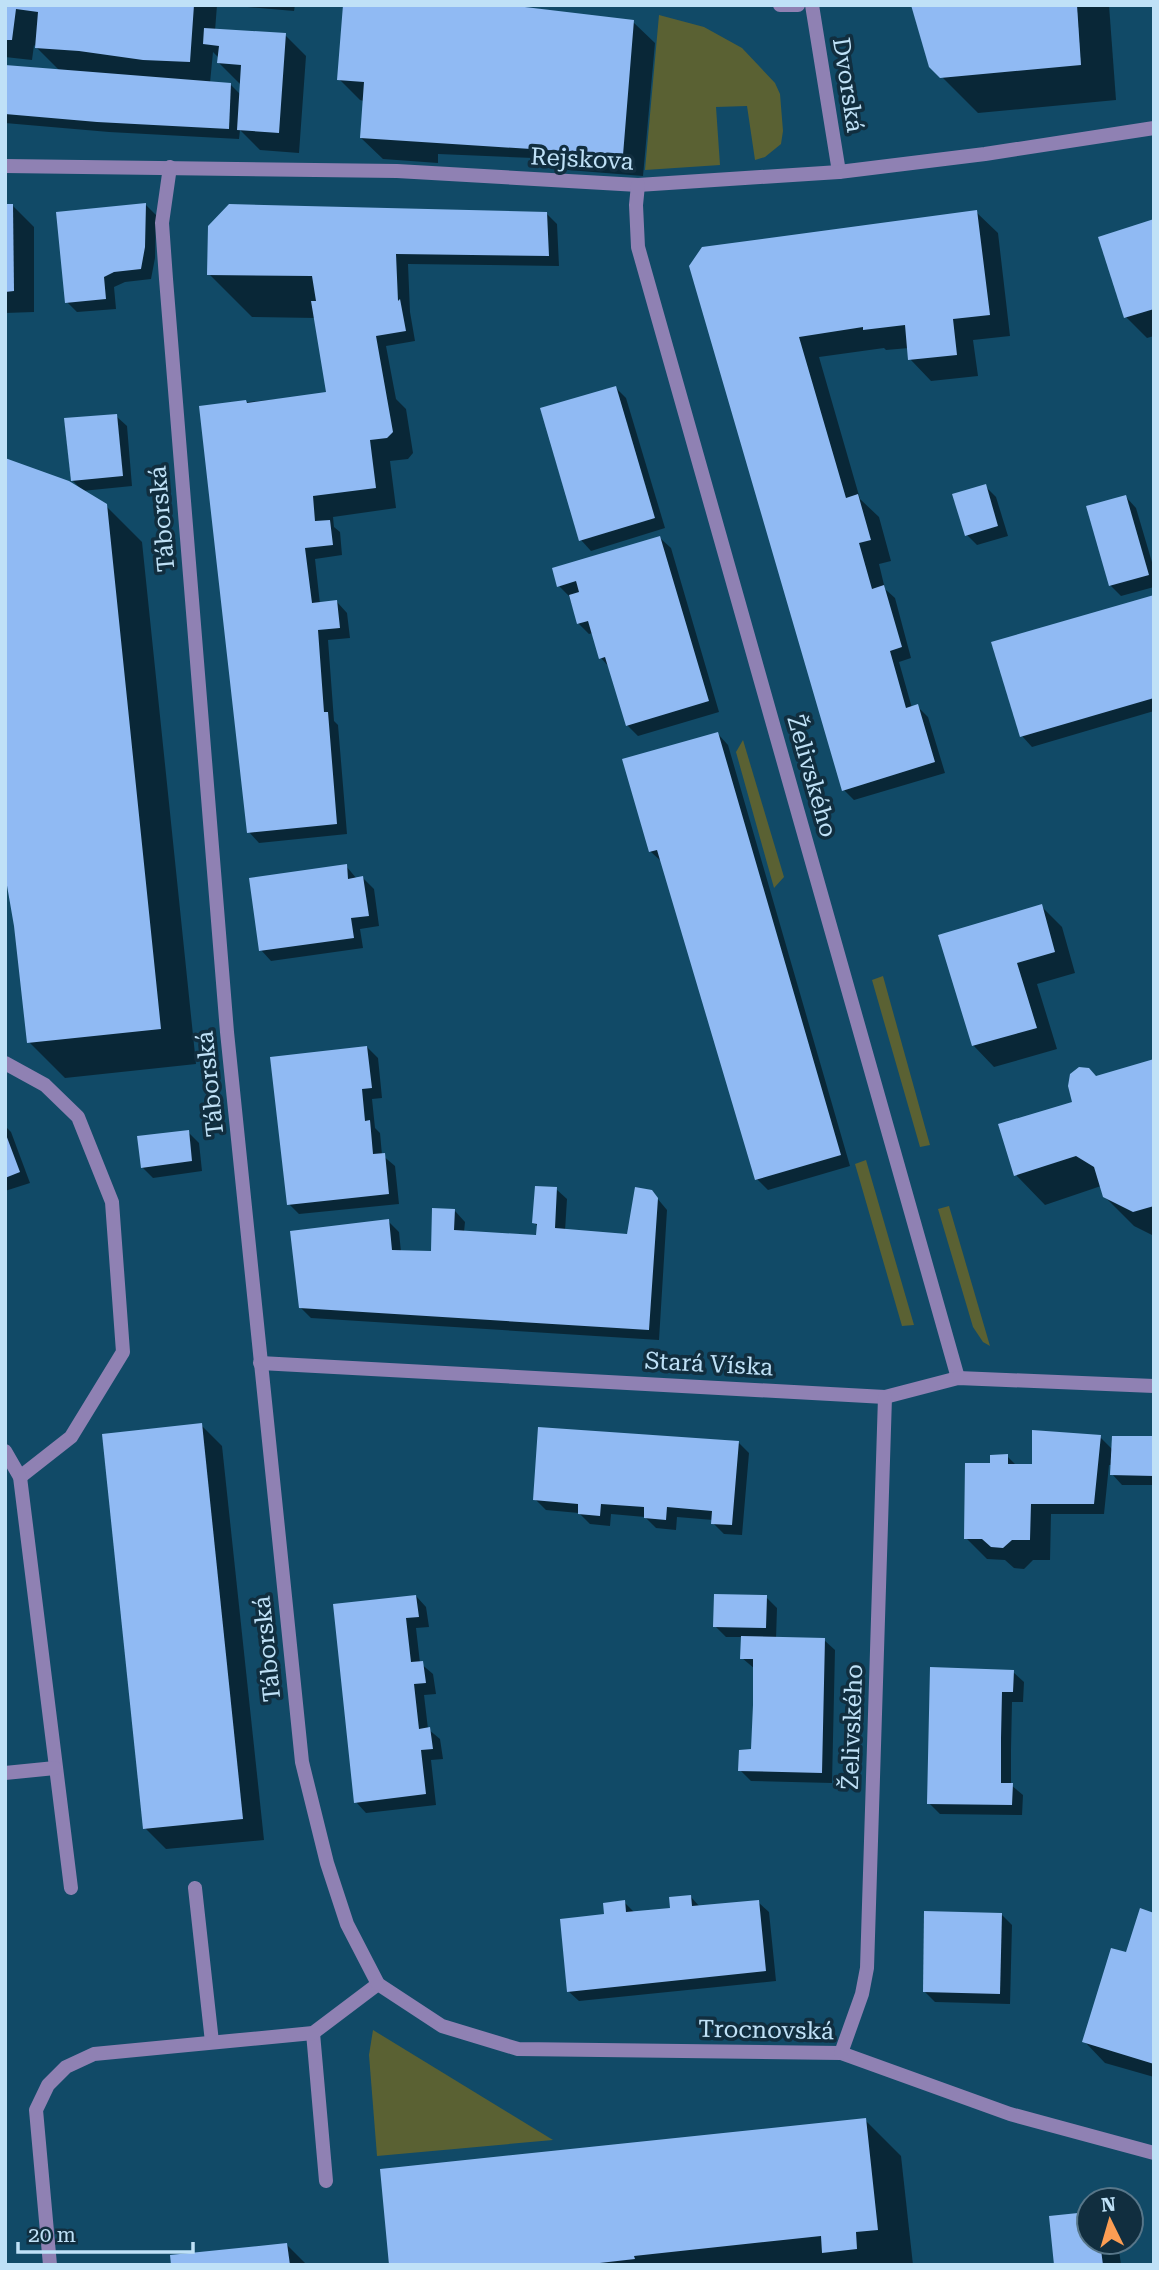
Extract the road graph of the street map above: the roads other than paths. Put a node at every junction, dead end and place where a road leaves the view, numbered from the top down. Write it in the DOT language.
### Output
graph roads {
  1 [pos="780,5"];
  2 [pos="798,5"];
  3 [pos="812,5"];
  4 [pos="1154,128"];
  5 [pos="5,166"];
  6 [pos="170,167"];
  7 [pos="839,173"];
  8 [pos="638,185"];
  9 [pos="5,1063"];
  10 [pos="260,1363"];
  11 [pos="958,1378"];
  12 [pos="1154,1386"];
  13 [pos="884,1397"];
  14 [pos="5,1451"];
  15 [pos="20,1477"];
  16 [pos="55,1768"];
  17 [pos="5,1773"];
  18 [pos="71,1888"];
  19 [pos="195,1888"];
  20 [pos="378,1984"];
  21 [pos="313,2033"];
  22 [pos="212,2042"];
  23 [pos="841,2053"];
  24 [pos="1154,2153"];
  25 [pos="326,2181"];
  26 [pos="50,2265"];
  1 -- 2 [label="street"];
  3 -- 7 [label="street, Dvorská"];
  4 -- 7 [label="street, Rejskova"];
  5 -- 6 [label="street, Rejskova"];
  6 -- 8 [label="street, Rejskova"];
  6 -- 10 [label="street, Táborská"];
  7 -- 8 [label="street, Rejskova"];
  8 -- 11 [label="street, Želivského"];
  9 -- 15 [label="street"];
  10 -- 13 [label="street, Stará Víska"];
  10 -- 20 [label="street, Táborská"];
  11 -- 12 [label="street, Stará Víska"];
  11 -- 13 [label="street, Stará Víska"];
  13 -- 23 [label="street, Želivského"];
  14 -- 15 [label="street"];
  15 -- 16 [label="street"];
  16 -- 17 [label="street"];
  16 -- 18 [label="street"];
  19 -- 22 [label="street"];
  20 -- 21 [label="street"];
  20 -- 23 [label="street, Trocnovská"];
  21 -- 22 [label="street"];
  21 -- 25 [label="street"];
  22 -- 26 [label="street"];
  23 -- 24 [label="street, Trocnovská"];
}
